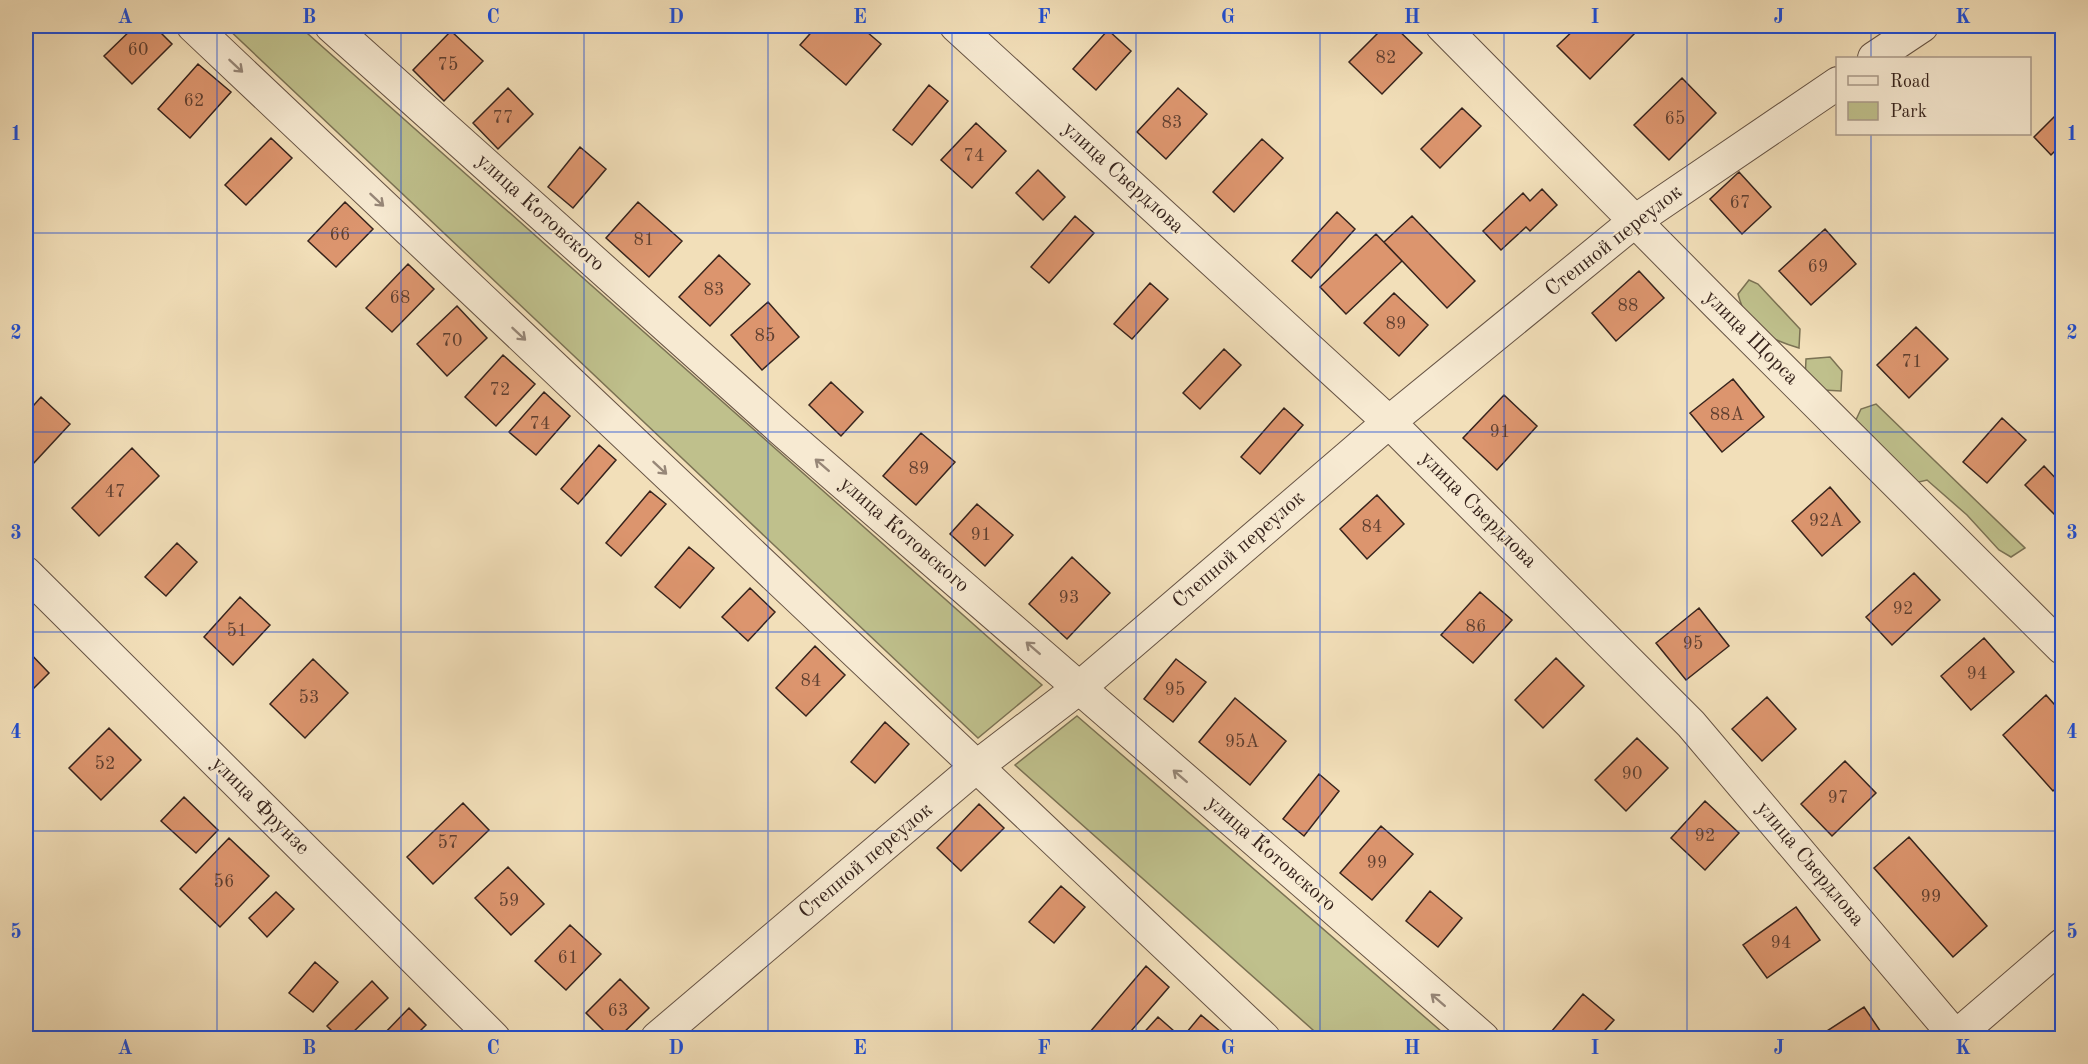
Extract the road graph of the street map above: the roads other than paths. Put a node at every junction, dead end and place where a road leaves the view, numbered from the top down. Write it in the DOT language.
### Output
graph roads {
  1 [pos="193,26"];
  2 [pos="331,26"];
  3 [pos="956,26"];
  4 [pos="1442,26"];
  5 [pos="1922,26"];
  6 [pos="1876,57"];
  7 [pos="1836,84"];
  8 [pos="1635,221"];
  9 [pos="1389,422"];
  10 [pos="26,573"];
  11 [pos="2062,648"];
  12 [pos="1079,688"];
  13 [pos="976,767"];
  14 [pos="2062,945"];
  15 [pos="494,1038"];
  16 [pos="657,1038"];
  17 [pos="1264,1038"];
  18 [pos="1483,1038"];
  19 [pos="1955,1038"];
  1 -- 13 [label="street, one-way"];
  12 -- 2 [label="street, улица Котовского, one-way"];
  3 -- 9 [label="street, улица Свердлова"];
  4 -- 8 [label="street, улица Щорса"];
  5 -- 6 [label="street"];
  7 -- 8 [label="street, Степной переулок"];
  8 -- 9 [label="street, Степной переулок"];
  8 -- 11 [label="street, улица Щорса"];
  9 -- 12 [label="street, Степной переулок"];
  9 -- 19 [label="street, улица Свердлова"];
  10 -- 15 [label="street, улица Фрунзе"];
  12 -- 13 [label="street, Степной переулок"];
  18 -- 12 [label="street, улица Котовского, one-way"];
  13 -- 16 [label="street, Степной переулок"];
  13 -- 17 [label="street"];
  14 -- 19 [label="street"];
}
